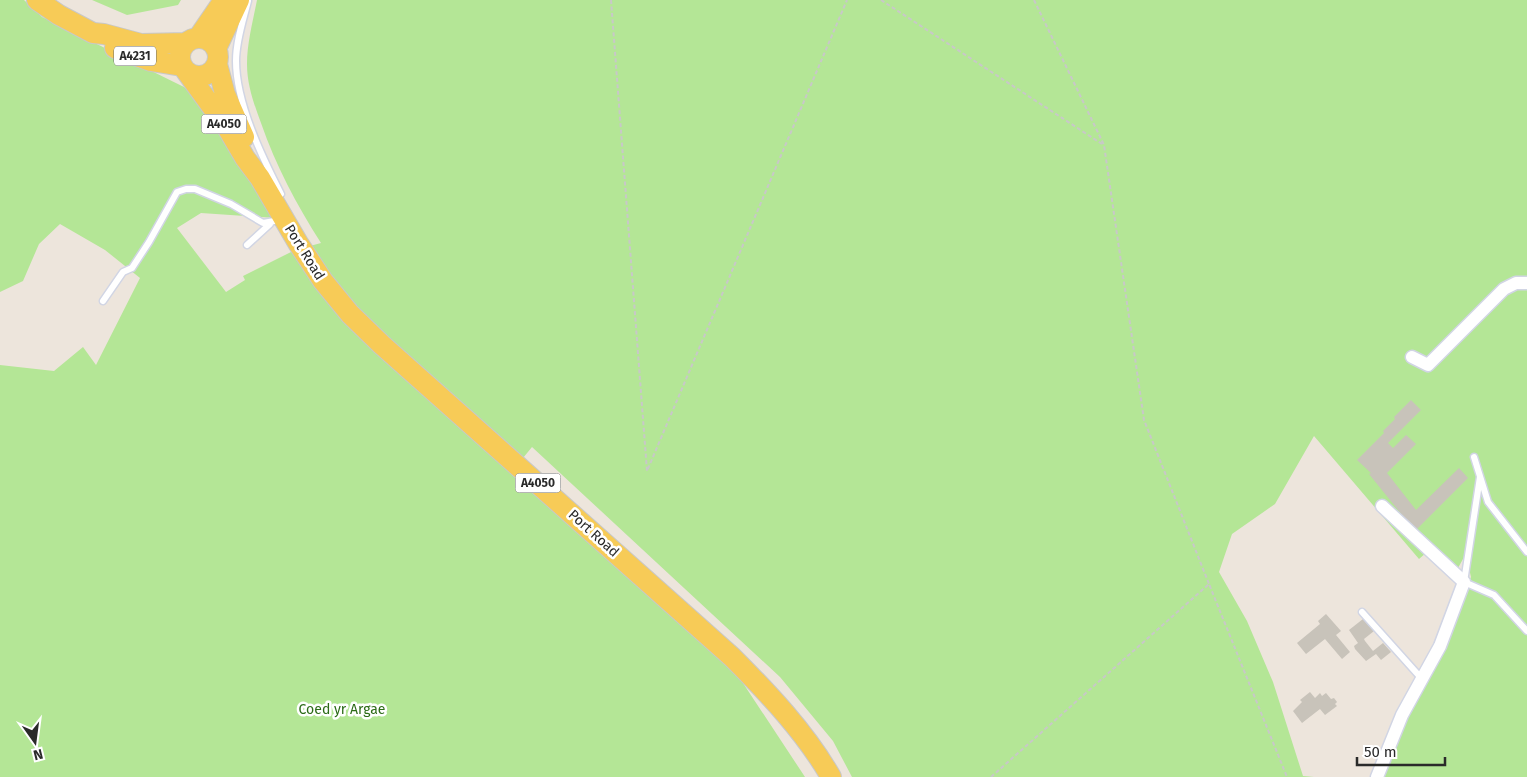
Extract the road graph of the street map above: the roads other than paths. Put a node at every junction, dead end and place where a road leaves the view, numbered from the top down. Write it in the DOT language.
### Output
graph roads {
  1 [pos="37,0"];
  2 [pos="224,0"];
  3 [pos="239,0"];
  4 [pos="248,0"];
  5 [pos="94,33"];
  6 [pos="192,41"];
  7 [pos="216,56"];
  8 [pos="184,68"];
  9 [pos="260,178"];
  10 [pos="279,218"];
  11 [pos="247,245"];
  12 [pos="1527,283"];
  13 [pos="103,301"];
  14 [pos="1412,357"];
  15 [pos="1474,457"];
  16 [pos="1480,477"];
  17 [pos="1382,506"];
  18 [pos="1527,552"];
  19 [pos="1464,582"];
  20 [pos="1362,612"];
  21 [pos="1527,631"];
  22 [pos="1422,679"];
  23 [pos="831,777"];
  24 [pos="1377,777"];
  1 -- 5 [label="main road, A4231"];
  2 -- 6 [label="main road"];
  3 -- 7 [label="main road"];
  4 -- 10 [label="lane"];
  5 -- 6 [label="main road, A4231"];
  5 -- 8 [label="main road, A4231"];
  6 -- 7 [label="main road"];
  6 -- 8 [label="main road"];
  7 -- 8 [label="main road"];
  7 -- 9 [label="main road, Port Road / A4050"];
  8 -- 9 [label="main road, Port Road / A4050"];
  9 -- 10 [label="main road, Port Road / A4050"];
  10 -- 11 [label="lane"];
  10 -- 13 [label="lane"];
  10 -- 23 [label="main road, Port Road / A4050"];
  12 -- 14 [label="street"];
  15 -- 16 [label="lane"];
  16 -- 18 [label="lane"];
  16 -- 19 [label="lane"];
  17 -- 19 [label="street"];
  19 -- 21 [label="lane"];
  19 -- 22 [label="street"];
  20 -- 22 [label="lane"];
  22 -- 24 [label="street"];
}
